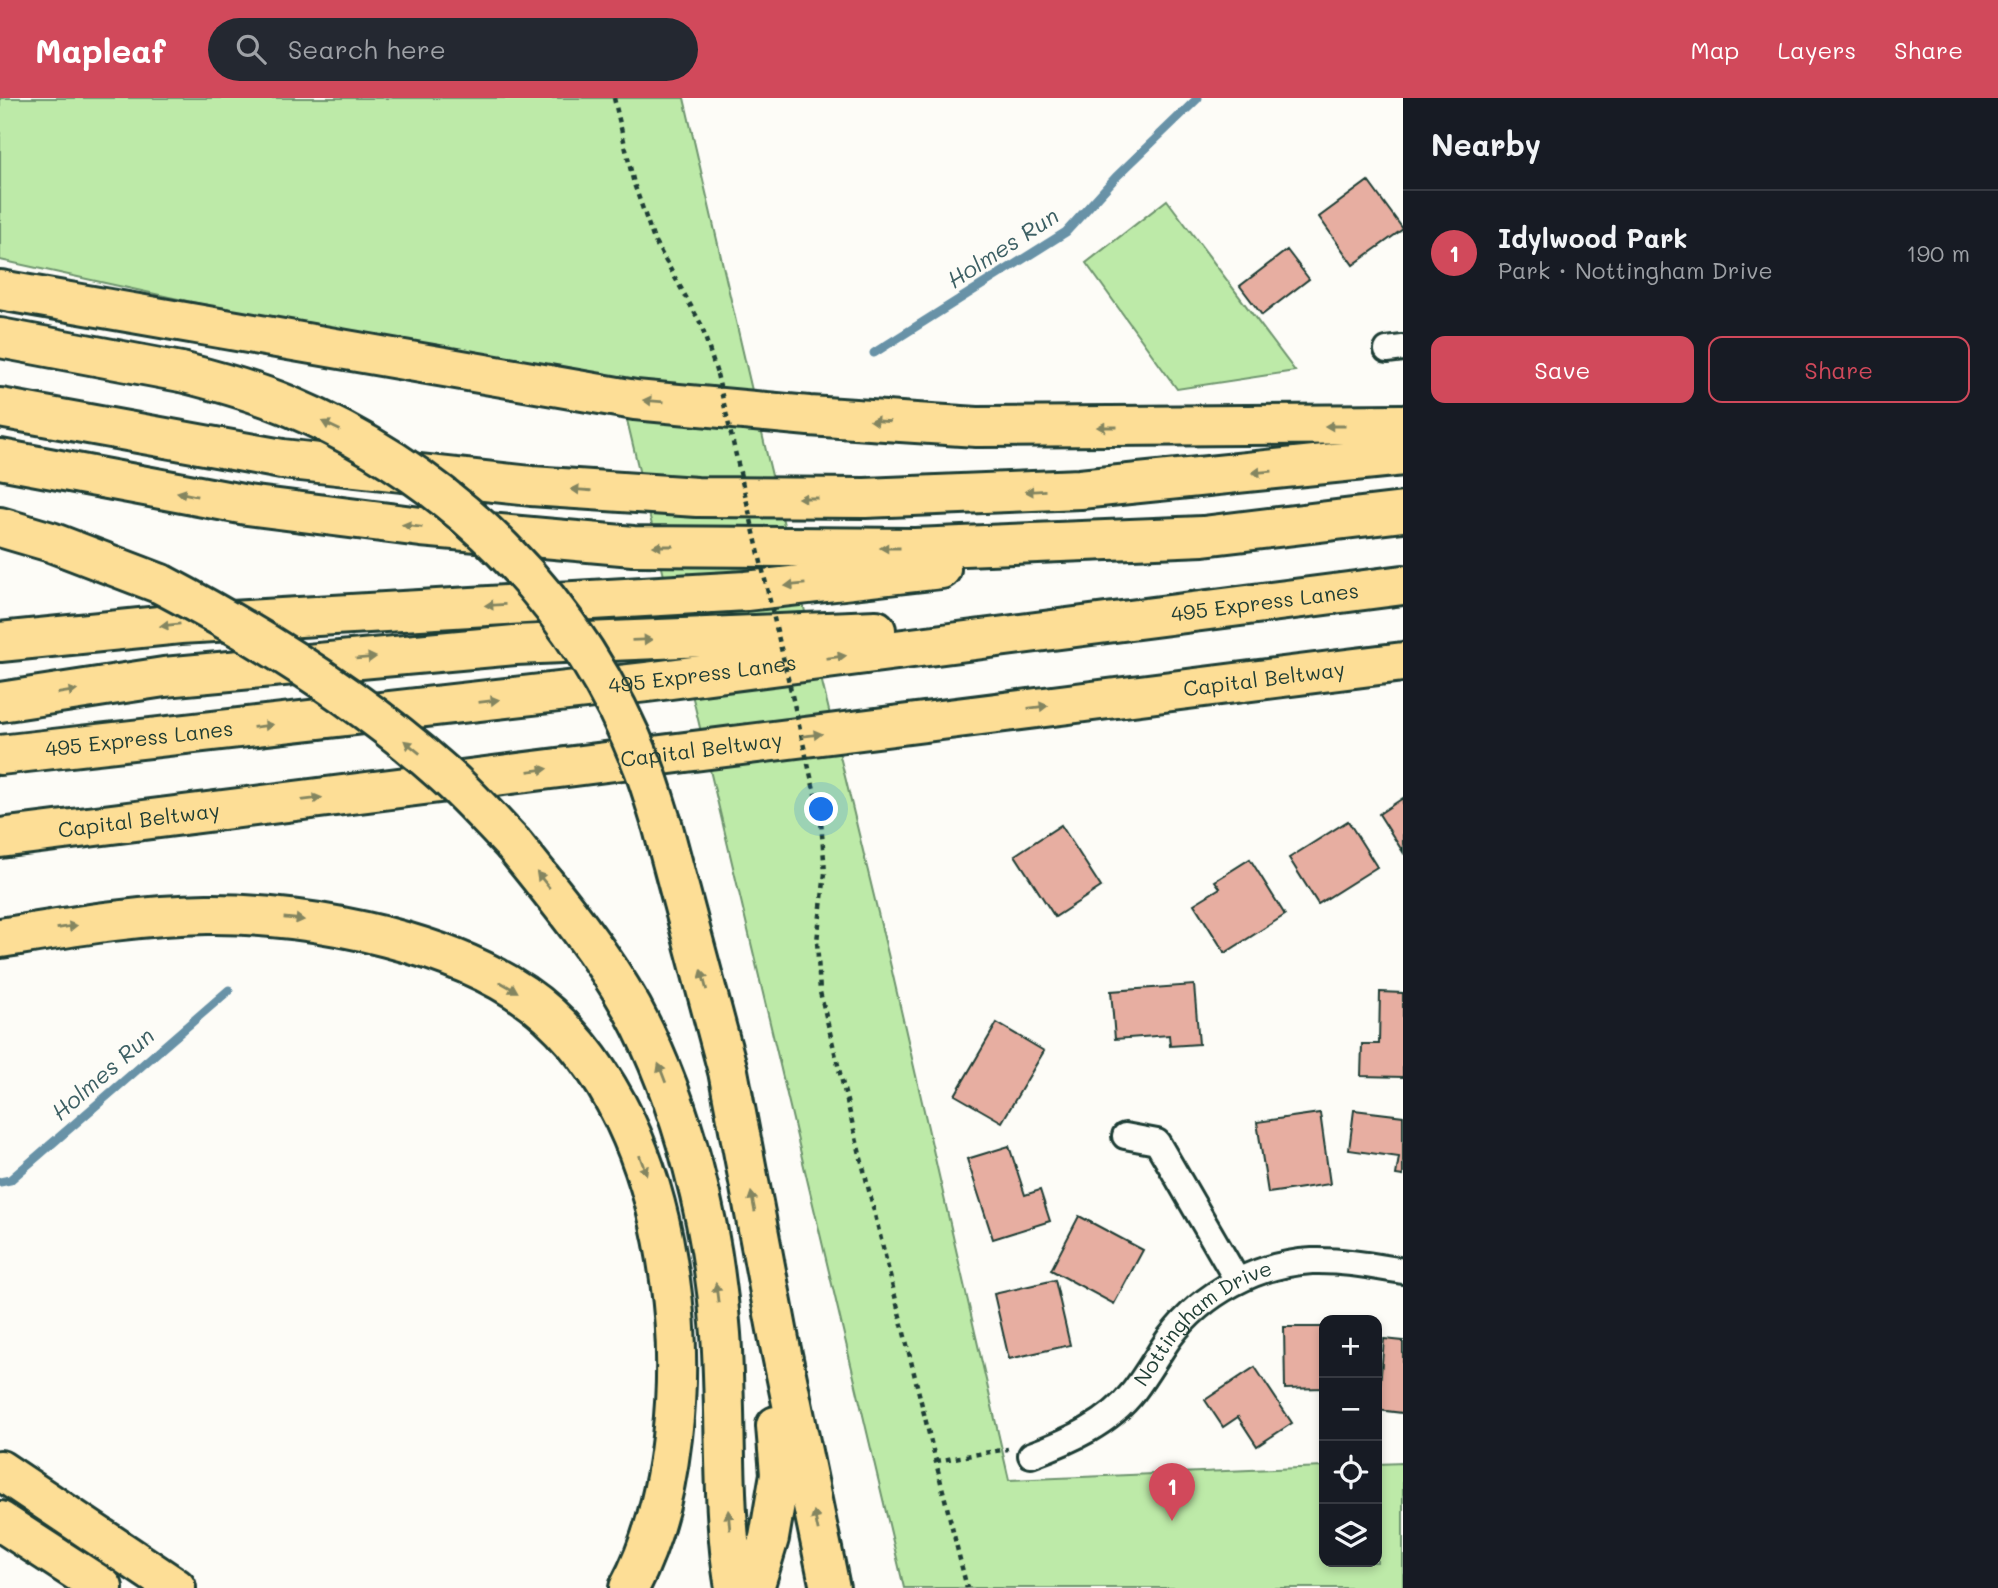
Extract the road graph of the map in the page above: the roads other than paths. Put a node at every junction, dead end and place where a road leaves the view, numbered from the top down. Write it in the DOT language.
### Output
graph roads {
  1 [pos="0,290"];
  2 [pos="0,338"];
  3 [pos="0,408"];
  4 [pos="1403,424"];
  5 [pos="1403,456"];
  6 [pos="0,459"];
  7 [pos="1403,512"];
  8 [pos="0,527"];
  9 [pos="1203,536"];
  10 [pos="1403,585"];
  11 [pos="1140,618"];
  12 [pos="0,642"];
  13 [pos="1403,662"];
  14 [pos="0,702"];
  15 [pos="0,755"];
  16 [pos="0,838"];
  17 [pos="0,938"];
  18 [pos="1125,1136"];
  19 [pos="1403,1271"];
  20 [pos="1237,1280"];
  21 [pos="779,1340"];
  22 [pos="1031,1455"];
  23 [pos="0,1469"];
  24 [pos="0,1521"];
  25 [pos="103,1588"];
  26 [pos="176,1588"];
  27 [pos="629,1588"];
  28 [pos="735,1588"];
  29 [pos="754,1588"];
  30 [pos="830,1588"];
  4 -- 1 [label="highway, one-way"];
  21 -- 2 [label="highway, one-way, bridge"];
  5 -- 3 [label="highway, one-way"];
  9 -- 6 [label="highway, one-way"];
  7 -- 9 [label="highway"];
  28 -- 8 [label="highway, one-way, bridge"];
  9 -- 12 [label="highway, one-way"];
  10 -- 11 [label="highway, 495 Express Lanes"];
  14 -- 11 [label="highway, one-way"];
  15 -- 11 [label="highway, 495 Express Lanes, one-way"];
  16 -- 13 [label="highway, Capital Beltway, one-way"];
  17 -- 27 [label="highway, one-way"];
  18 -- 20 [label="street"];
  19 -- 20 [label="street, Nottingham Drive"];
  20 -- 22 [label="street, Nottingham Drive"];
  21 -- 29 [label="highway"];
  30 -- 21 [label="highway, one-way"];
  23 -- 26 [label="highway"];
  24 -- 25 [label="highway"];
}
